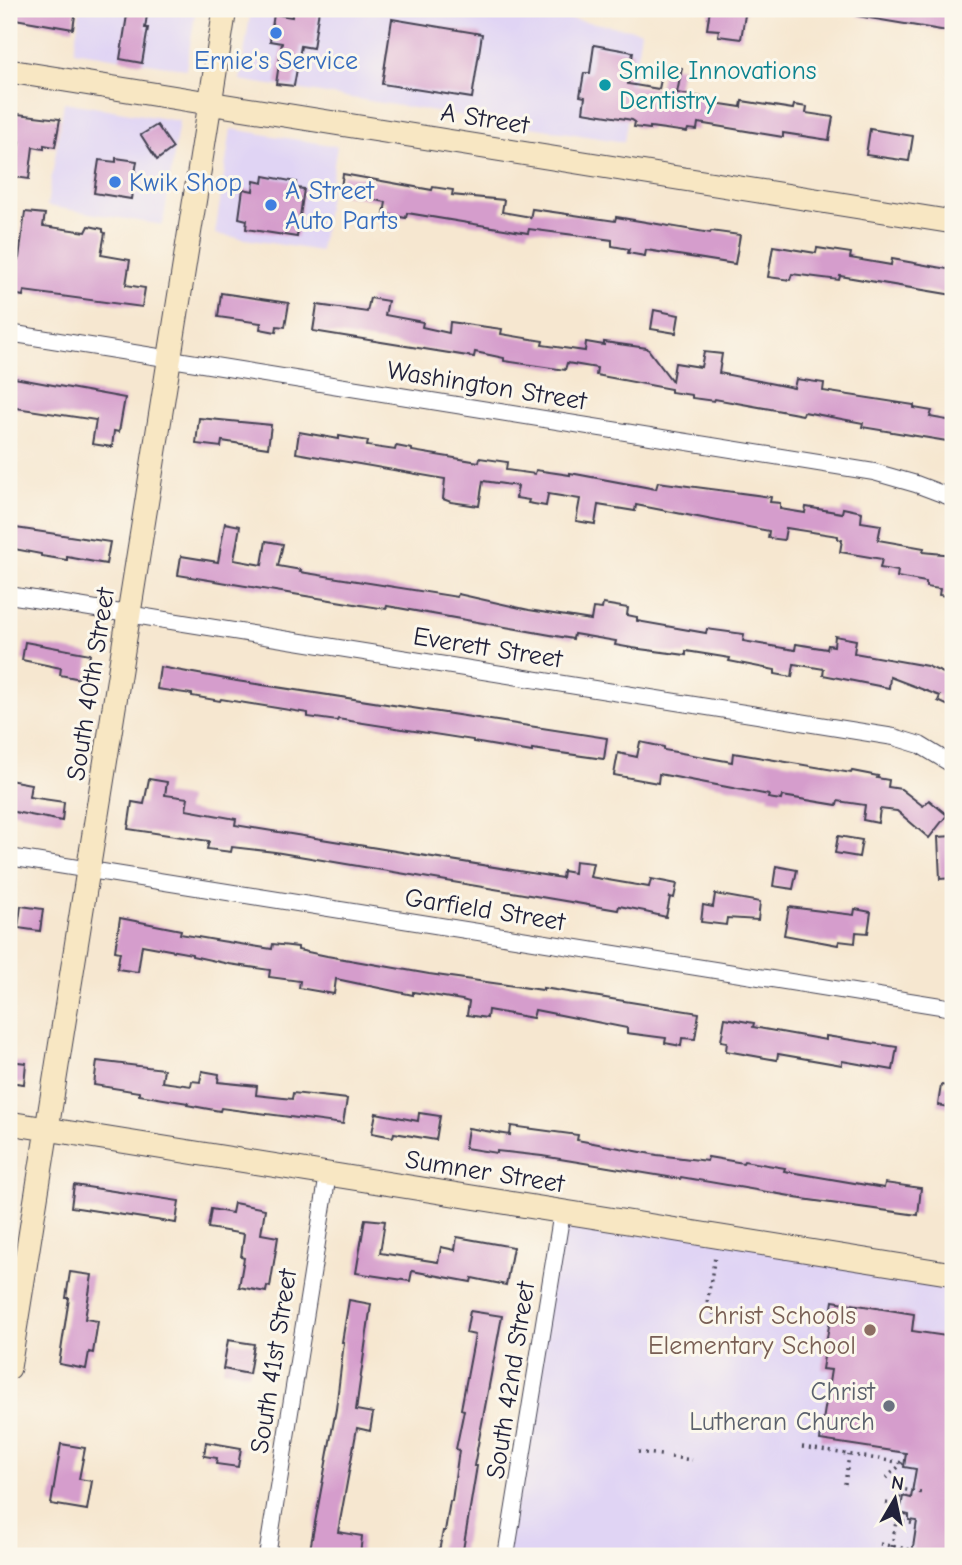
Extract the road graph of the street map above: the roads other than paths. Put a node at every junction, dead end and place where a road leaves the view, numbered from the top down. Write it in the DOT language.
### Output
graph roads {
  1 [pos="225,9"];
  2 [pos="9,71"];
  3 [pos="210,103"];
  4 [pos="953,222"];
  5 [pos="9,333"];
  6 [pos="169,359"];
  7 [pos="953,498"];
  8 [pos="9,595"];
  9 [pos="129,614"];
  10 [pos="953,765"];
  11 [pos="9,858"];
  12 [pos="89,870"];
  13 [pos="953,1008"];
  14 [pos="9,1123"];
  15 [pos="46,1128"];
  16 [pos="328,1174"];
  17 [pos="562,1212"];
  18 [pos="953,1273"];
  19 [pos="9,1368"];
  20 [pos="267,1556"];
  21 [pos="506,1556"];
  1 -- 3 [label="main road, South 40th Street"];
  2 -- 3 [label="main road, A Street"];
  3 -- 4 [label="main road, A Street"];
  3 -- 6 [label="main road, South 40th Street"];
  5 -- 6 [label="street, Washington Street"];
  6 -- 7 [label="street, Washington Street"];
  6 -- 9 [label="main road, South 40th Street"];
  8 -- 9 [label="street, Everett Street"];
  9 -- 10 [label="street, Everett Street"];
  9 -- 12 [label="main road, South 40th Street"];
  11 -- 12 [label="street, Garfield Street"];
  12 -- 13 [label="street, Garfield Street"];
  12 -- 15 [label="main road, South 40th Street"];
  14 -- 15 [label="main road, Sumner Street"];
  15 -- 16 [label="main road, Sumner Street"];
  15 -- 19 [label="main road, South 40th Street"];
  16 -- 17 [label="main road, Sumner Street"];
  16 -- 20 [label="street, South 41st Street"];
  17 -- 18 [label="main road, Sumner Street"];
  17 -- 21 [label="street, South 42nd Street"];
}
